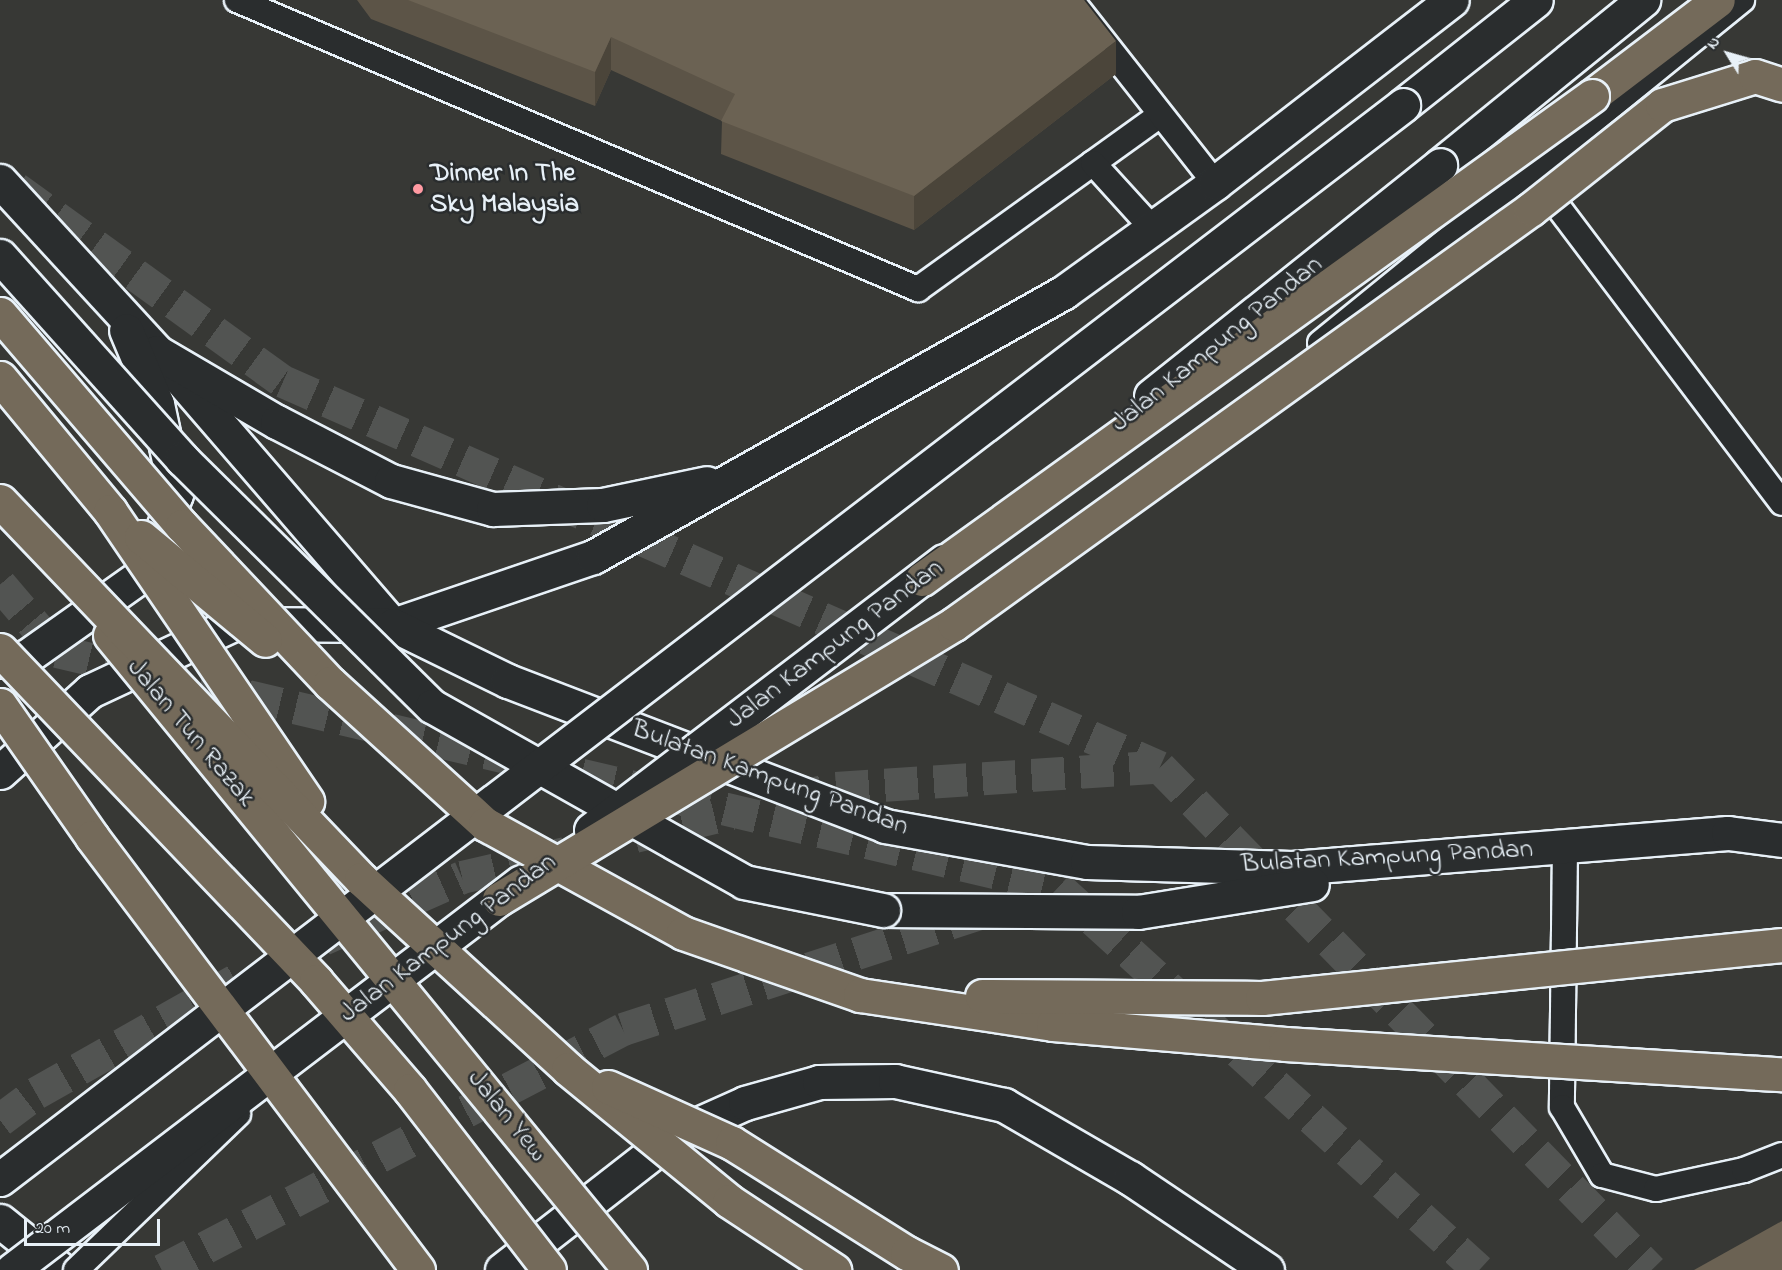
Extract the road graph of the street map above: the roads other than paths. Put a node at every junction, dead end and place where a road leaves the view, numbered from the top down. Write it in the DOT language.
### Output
graph roads {
  1 [pos="237,0"];
  2 [pos="1071,0"];
  3 [pos="1452,0"];
  4 [pos="1536,0"];
  5 [pos="1643,0"];
  6 [pos="1718,0"];
  7 [pos="1742,0"];
  8 [pos="1782,85"];
  9 [pos="1160,115"];
  10 [pos="1093,163"];
  11 [pos="1532,171"];
  12 [pos="0,181"];
  13 [pos="1215,183"];
  14 [pos="1153,229"];
  15 [pos="0,256"];
  16 [pos="117,309"];
  17 [pos="0,314"];
  18 [pos="157,352"];
  19 [pos="0,378"];
  20 [pos="745,474"];
  21 [pos="0,502"];
  22 [pos="1782,502"];
  23 [pos="110,511"];
  24 [pos="1051,561"];
  25 [pos="922,579"];
  26 [pos="393,625"];
  27 [pos="0,650"];
  28 [pos="0,661"];
  29 [pos="0,705"];
  30 [pos="0,772"];
  31 [pos="485,824"];
  32 [pos="1782,840"];
  33 [pos="1565,847"];
  34 [pos="1521,850"];
  35 [pos="361,879"];
  36 [pos="499,899"];
  37 [pos="1782,945"];
  38 [pos="382,964"];
  39 [pos="860,995"];
  40 [pos="315,1039"];
  41 [pos="568,1069"];
  42 [pos="1782,1074"];
  43 [pos="1782,1155"];
  44 [pos="0,1179"];
  45 [pos="0,1221"];
  46 [pos="12,1270"];
  47 [pos="61,1270"];
  48 [pos="76,1270"];
  49 [pos="418,1270"];
  50 [pos="502,1270"];
  51 [pos="549,1270"];
  52 [pos="630,1270"];
  53 [pos="834,1270"];
  54 [pos="941,1270"];
  55 [pos="1267,1270"];
  1 -- 10 [label="lane"];
  2 -- 9 [label="lane"];
  3 -- 13 [label="main road"];
  4 -- 44 [label="main road, bridge"];
  5 -- 25 [label="main road, Jalan Kampung Pandan, bridge"];
  6 -- 25 [label="main road, bridge"];
  7 -- 11 [label="lane"];
  8 -- 36 [label="main road, bridge"];
  9 -- 10 [label="lane"];
  9 -- 13 [label="lane"];
  10 -- 14 [label="lane"];
  11 -- 22 [label="lane"];
  11 -- 24 [label="lane"];
  12 -- 16 [label="main road"];
  13 -- 14 [label="main road"];
  14 -- 20 [label="main road"];
  15 -- 34 [label="main road, bridge"];
  16 -- 18 [label="main road"];
  16 -- 28 [label="main road"];
  17 -- 31 [label="main road, bridge"];
  18 -- 20 [label="main road"];
  18 -- 26 [label="main road"];
  19 -- 23 [label="main road, bridge"];
  20 -- 26 [label="main road"];
  21 -- 35 [label="main road, bridge"];
  21 -- 38 [label="main road, Jalan Tun Razak, bridge"];
  23 -- 31 [label="main road, bridge"];
  23 -- 35 [label="main road, bridge"];
  25 -- 36 [label="main road, Jalan Kampung Pandan, bridge"];
  26 -- 30 [label="main road, Bulatan Kampung Pandan"];
  26 -- 34 [label="main road, Bulatan Kampung Pandan"];
  27 -- 51 [label="main road, bridge"];
  29 -- 49 [label="main road, bridge"];
  31 -- 39 [label="main road, bridge"];
  32 -- 33 [label="main road, Bulatan Kampung Pandan"];
  33 -- 34 [label="main road, Bulatan Kampung Pandan"];
  33 -- 43 [label="lane"];
  35 -- 41 [label="main road, bridge"];
  36 -- 40 [label="main road, Jalan Kampung Pandan, bridge"];
  37 -- 39 [label="main road, bridge"];
  38 -- 52 [label="main road, Jalan Yew, bridge"];
  39 -- 42 [label="main road, bridge"];
  40 -- 46 [label="main road, Jalan Kampung Pandan, bridge"];
  40 -- 48 [label="lane, bridge"];
  41 -- 53 [label="main road, bridge"];
  41 -- 54 [label="main road, bridge"];
  45 -- 47 [label="main road"];
  50 -- 55 [label="main road"];
}
